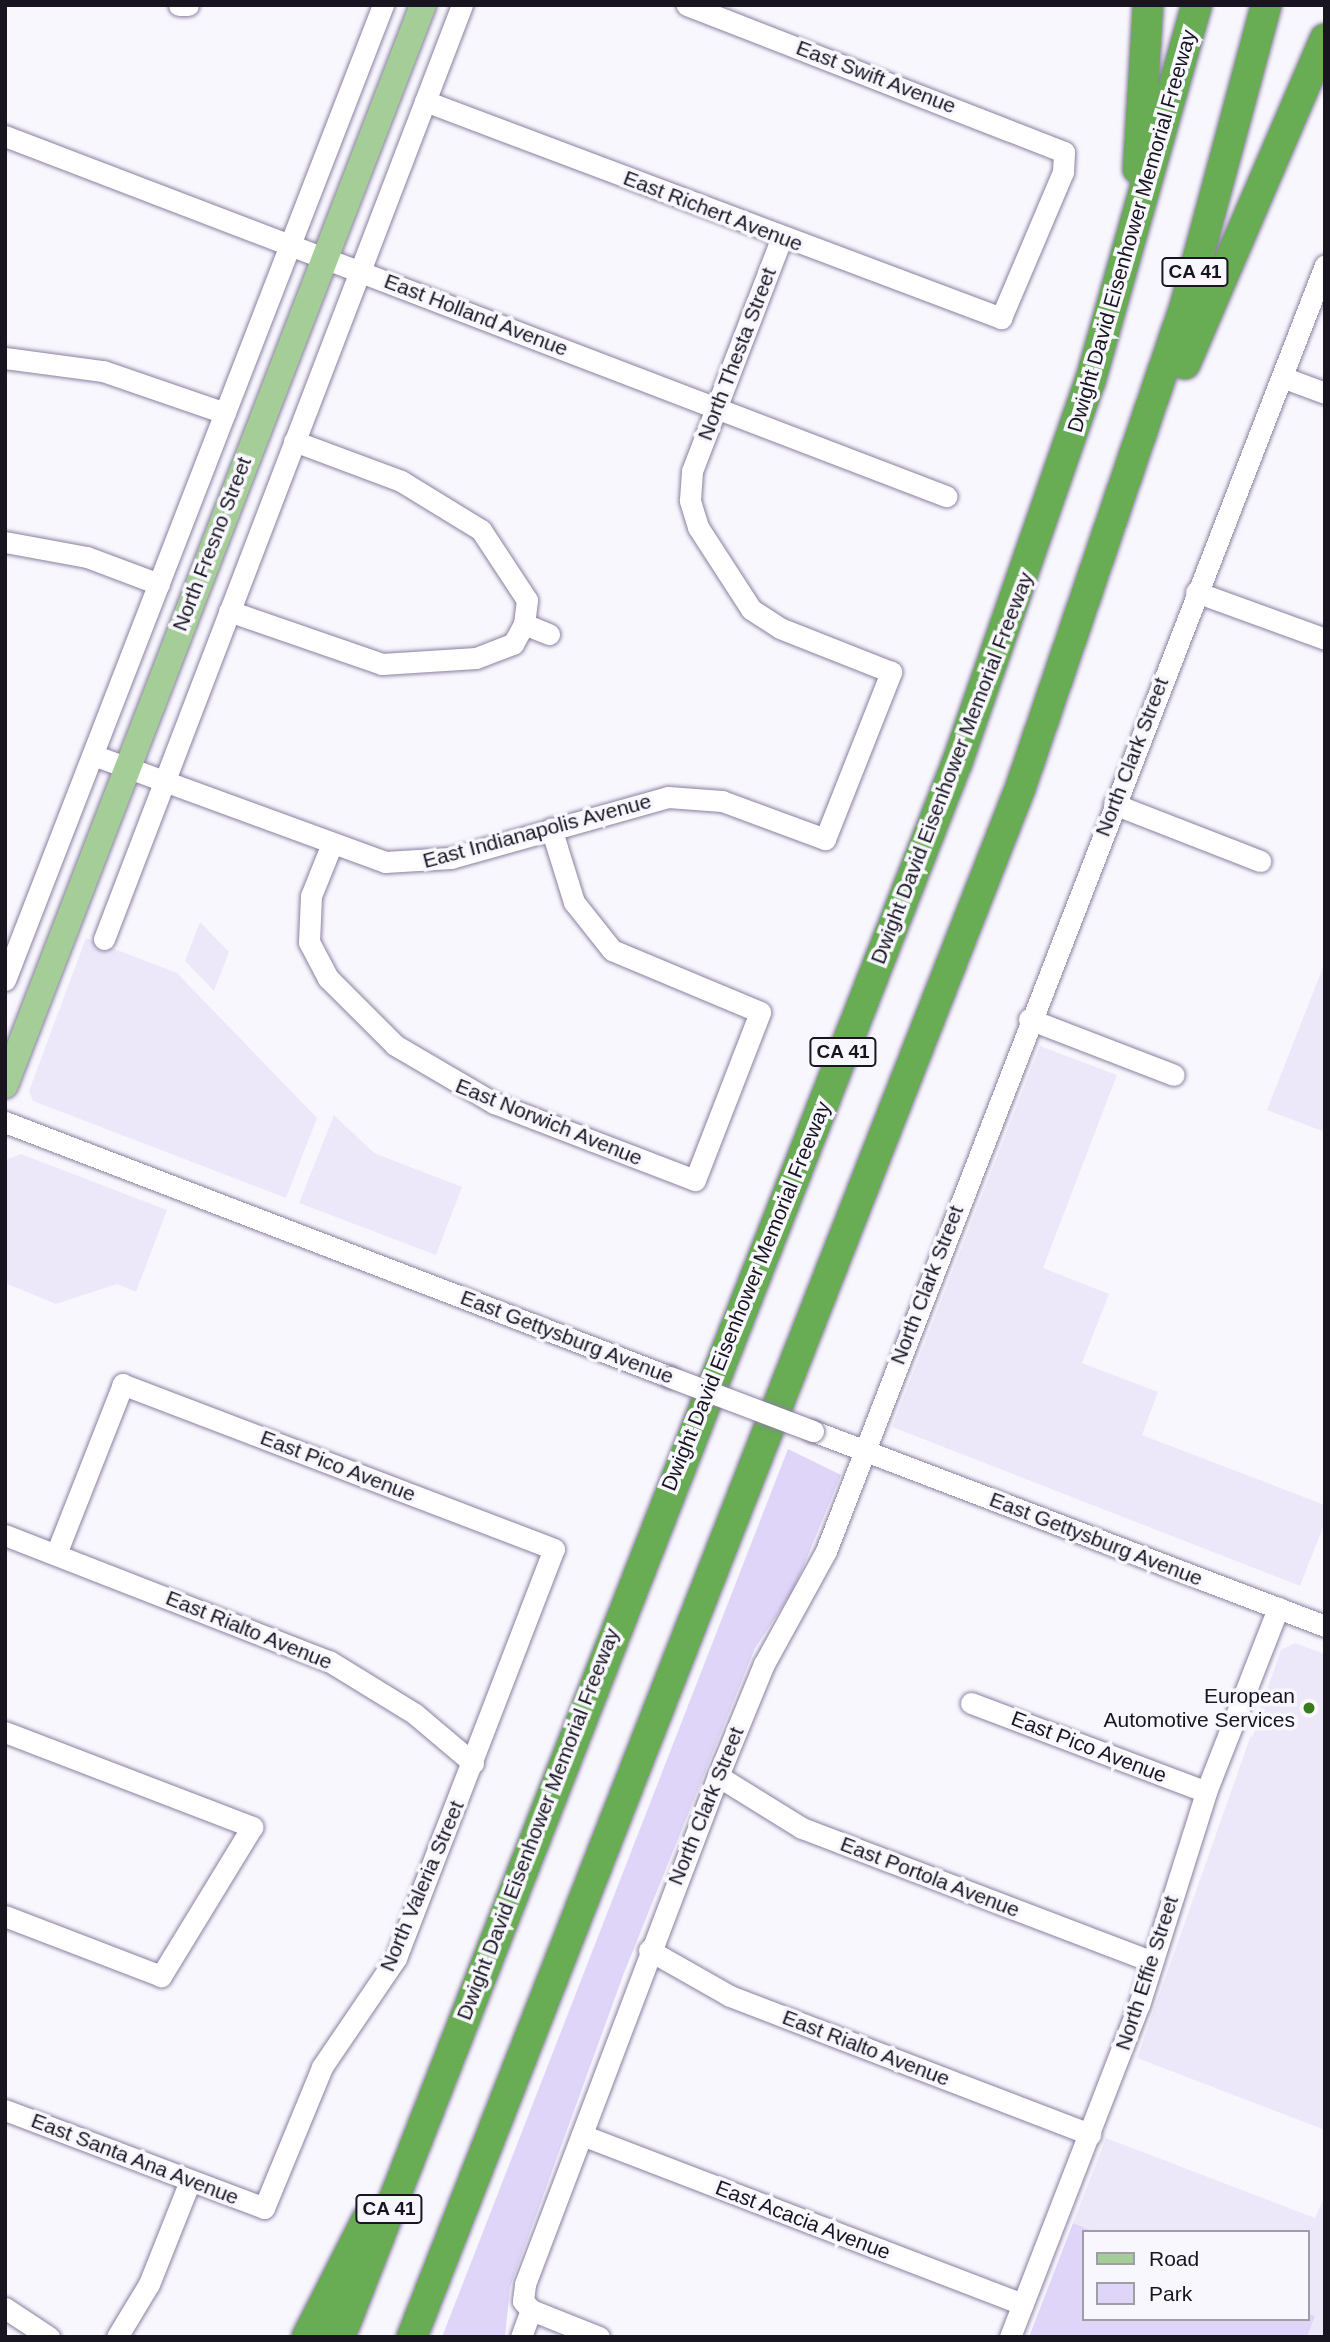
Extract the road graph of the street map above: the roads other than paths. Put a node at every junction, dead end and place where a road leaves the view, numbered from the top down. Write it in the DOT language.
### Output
graph roads {
  1 [pos="383,5"];
  2 [pos="423,5"];
  3 [pos="462,5"];
  4 [pos="687,5"];
  5 [pos="1149,5"];
  6 [pos="1198,5"];
  7 [pos="1266,5"];
  8 [pos="1325,39"];
  9 [pos="425,101"];
  10 [pos="5,136"];
  11 [pos="782,237"];
  12 [pos="290,245"];
  13 [pos="1129,254"];
  14 [pos="325,258"];
  15 [pos="1325,265"];
  16 [pos="361,271"];
  17 [pos="1001,318"];
  18 [pos="5,358"];
  19 [pos="1282,377"];
  20 [pos="1325,393"];
  21 [pos="716,408"];
  22 [pos="225,413"];
  23 [pos="294,441"];
  24 [pos="946,496"];
  25 [pos="1112,535"];
  26 [pos="5,542"];
  27 [pos="159,584"];
  28 [pos="1196,592"];
  29 [pos="229,611"];
  30 [pos="524,624"];
  31 [pos="549,634"];
  32 [pos="1325,639"];
  33 [pos="93,755"];
  34 [pos="125,767"];
  35 [pos="163,782"];
  36 [pos="1114,804"];
  37 [pos="551,828"];
  38 [pos="825,839"];
  39 [pos="331,846"];
  40 [pos="1260,861"];
  41 [pos="104,939"];
  42 [pos="5,980"];
  43 [pos="1029,1019"];
  44 [pos="1174,1075"];
  45 [pos="5,1085"];
  46 [pos="5,1122"];
  47 [pos="863,1451"];
  48 [pos="5,1535"];
  49 [pos="554,1549"];
  50 [pos="56,1554"];
  51 [pos="1278,1608"];
  52 [pos="1325,1626"];
  53 [pos="971,1703"];
  54 [pos="5,1732"];
  55 [pos="473,1763"];
  56 [pos="718,1776"];
  57 [pos="1206,1792"];
  58 [pos="5,1916"];
  59 [pos="649,1950"];
  60 [pos="1151,1961"];
  61 [pos="437,2082"];
  62 [pos="5,2110"];
  63 [pos="1090,2134"];
  64 [pos="582,2135"];
  65 [pos="478,2164"];
  66 [pos="190,2181"];
  67 [pos="264,2208"];
  68 [pos="1023,2304"];
  69 [pos="527,2306"];
  70 [pos="5,2308"];
  71 [pos="49,2337"];
  72 [pos="117,2337"];
  73 [pos="307,2337"];
  74 [pos="340,2337"];
  75 [pos="412,2337"];
  76 [pos="425,2337"];
  77 [pos="520,2337"];
  78 [pos="599,2337"];
  79 [pos="1010,2337"];
  1 -- 12 [label="street, North Fresno Street"];
  2 -- 14 [label="main road, North Fresno Street"];
  3 -- 9 [label="street, North Fresno Street"];
  4 -- 17 [label="street, East Swift Avenue"];
  5 -- 13 [label="highway"];
  6 -- 13 [label="highway, Dwight David Eisenhower Memorial Freeway / CA 41"];
  7 -- 25 [label="highway, CA 41"];
  8 -- 25 [label="highway"];
  9 -- 11 [label="street, East Richert Avenue"];
  9 -- 16 [label="street, North Fresno Street"];
  10 -- 12 [label="street, East Holland Avenue"];
  11 -- 17 [label="street, East Richert Avenue"];
  11 -- 21 [label="street, North Thesta Street"];
  12 -- 14 [label="street, East Holland Avenue"];
  12 -- 22 [label="street, North Fresno Street"];
  13 -- 61 [label="highway, Dwight David Eisenhower Memorial Freeway / CA 41"];
  14 -- 16 [label="street, East Holland Avenue"];
  14 -- 34 [label="main road, North Fresno Street"];
  15 -- 19 [label="street, North Clark Street"];
  16 -- 21 [label="street, East Holland Avenue"];
  16 -- 23 [label="street, North Fresno Street"];
  18 -- 22 [label="street"];
  19 -- 20 [label="street"];
  19 -- 28 [label="street, North Clark Street"];
  21 -- 24 [label="street, East Holland Avenue"];
  21 -- 38 [label="street, North Thesta Street"];
  22 -- 27 [label="street, North Fresno Street"];
  23 -- 29 [label="street, North Fresno Street"];
  23 -- 30 [label="street"];
  25 -- 65 [label="highway, CA 41"];
  26 -- 27 [label="street"];
  27 -- 33 [label="street, North Fresno Street"];
  28 -- 32 [label="street"];
  28 -- 36 [label="street, North Clark Street"];
  29 -- 30 [label="street"];
  29 -- 35 [label="street, North Fresno Street"];
  30 -- 31 [label="street"];
  33 -- 34 [label="street, East Indianapolis Avenue"];
  33 -- 42 [label="street, North Fresno Street"];
  34 -- 35 [label="street, East Indianapolis Avenue"];
  34 -- 45 [label="main road, North Fresno Street"];
  35 -- 39 [label="street, East Indianapolis Avenue"];
  35 -- 41 [label="street, North Fresno Street"];
  36 -- 40 [label="street"];
  36 -- 43 [label="street, North Clark Street"];
  37 -- 38 [label="street, East Indianapolis Avenue"];
  37 -- 39 [label="street, East Indianapolis Avenue"];
  37 -- 39 [label="street, East Norwich Avenue"];
  43 -- 44 [label="street"];
  43 -- 47 [label="street, North Clark Street"];
  46 -- 47 [label="street, East Gettysburg Avenue, bridge"];
  47 -- 51 [label="street, East Gettysburg Avenue"];
  47 -- 56 [label="street, North Clark Street"];
  48 -- 50 [label="street, East Rialto Avenue"];
  49 -- 50 [label="street, East Pico Avenue"];
  49 -- 55 [label="street, North Valeria Street"];
  50 -- 55 [label="street, East Rialto Avenue"];
  51 -- 52 [label="street, East Gettysburg Avenue"];
  51 -- 57 [label="street, North Effie Street"];
  53 -- 57 [label="street, East Pico Avenue"];
  54 -- 58 [label="street"];
  55 -- 67 [label="street, North Valeria Street"];
  56 -- 59 [label="street, North Clark Street"];
  56 -- 60 [label="street, East Portola Avenue"];
  57 -- 60 [label="street, North Effie Street"];
  59 -- 63 [label="street, East Rialto Avenue"];
  59 -- 64 [label="street, North Clark Street"];
  60 -- 63 [label="street, North Effie Street"];
  61 -- 73 [label="highway"];
  61 -- 74 [label="highway, Dwight David Eisenhower Memorial Freeway / CA 41"];
  62 -- 66 [label="street, East Santa Ana Avenue"];
  63 -- 68 [label="street, North Effie Street"];
  64 -- 68 [label="street, East Acacia Avenue"];
  64 -- 69 [label="street, North Clark Street"];
  65 -- 75 [label="highway, CA 41"];
  65 -- 76 [label="highway"];
  66 -- 67 [label="street, East Santa Ana Avenue"];
  66 -- 72 [label="street"];
  68 -- 79 [label="street, North Effie Street"];
  69 -- 77 [label="street, North Clark Street"];
  69 -- 78 [label="street"];
  70 -- 71 [label="street"];
}
